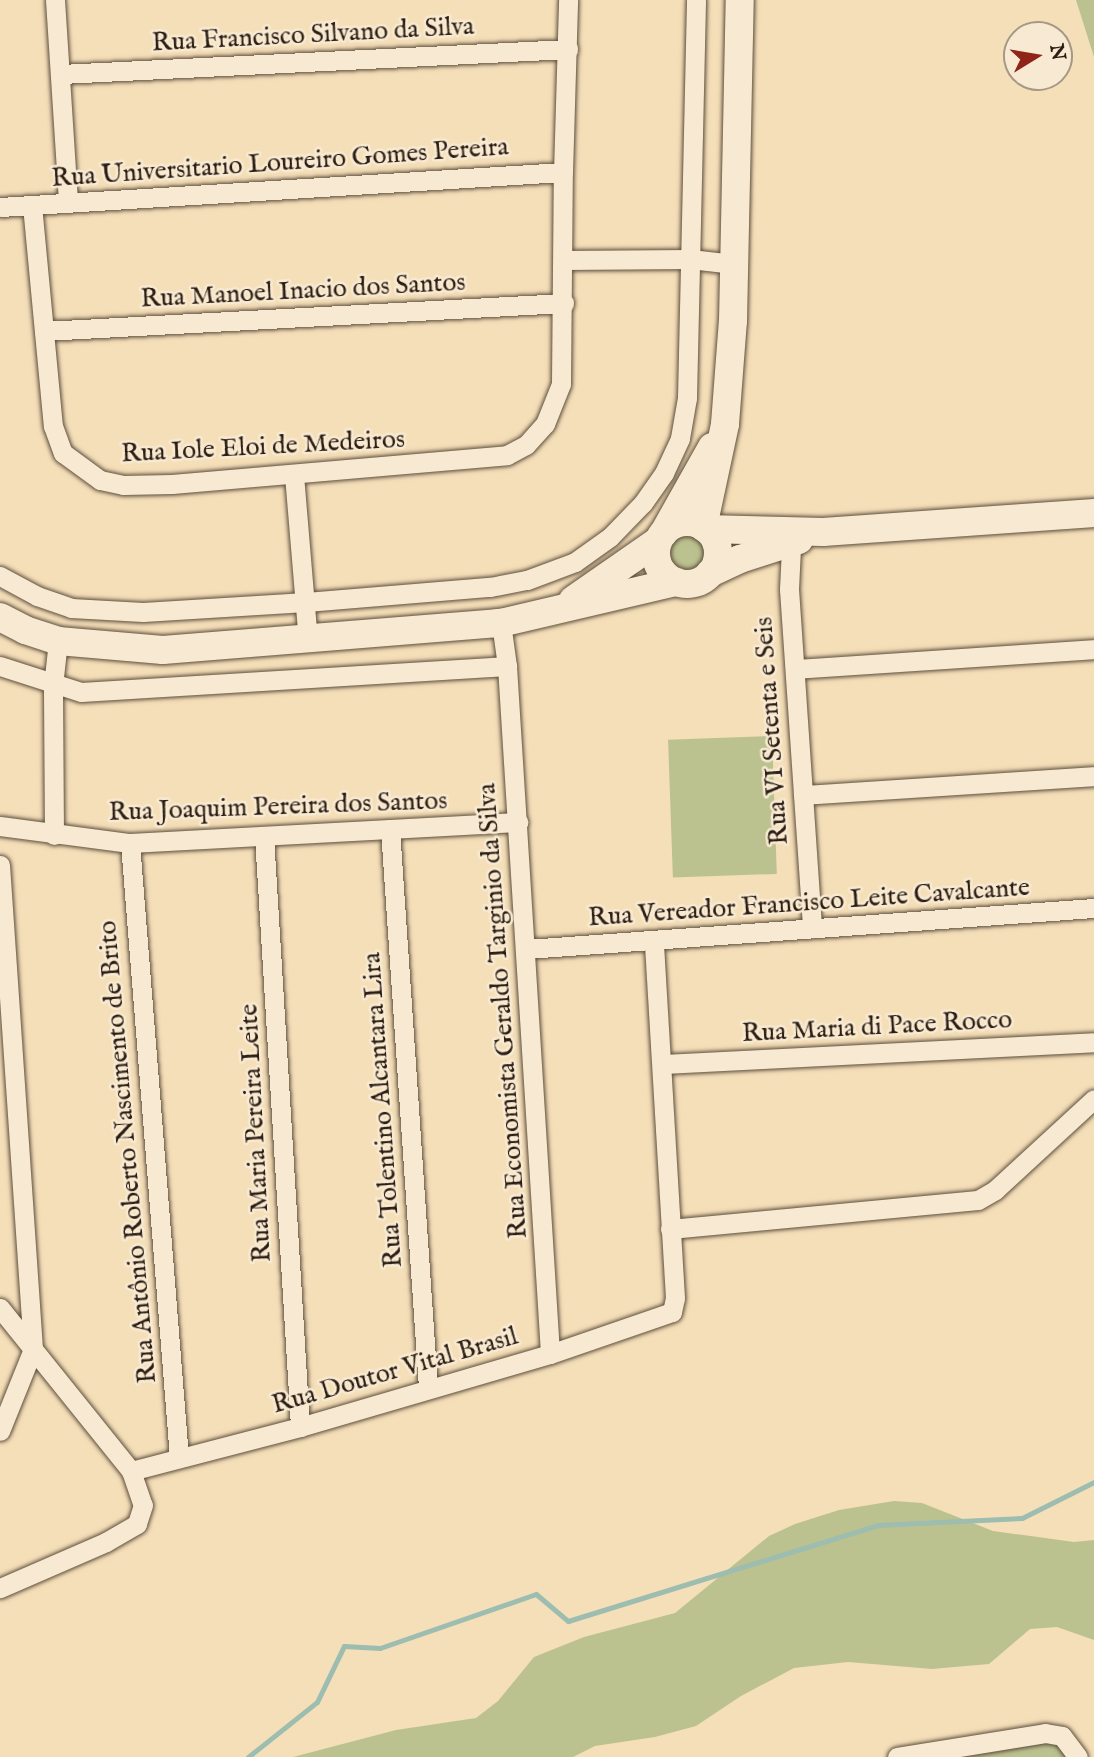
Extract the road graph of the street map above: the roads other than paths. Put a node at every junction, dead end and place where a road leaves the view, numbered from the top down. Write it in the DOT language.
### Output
graph roads {
  1 [pos="55,0"];
  2 [pos="568,0"];
  3 [pos="696,0"];
  4 [pos="740,0"];
  5 [pos="568,49"];
  6 [pos="61,74"];
  7 [pos="563,172"];
  8 [pos="68,202"];
  9 [pos="32,205"];
  10 [pos="0,207"];
  11 [pos="690,259"];
  12 [pos="563,260"];
  13 [pos="734,264"];
  14 [pos="564,303"];
  15 [pos="44,331"];
  16 [pos="725,424"];
  17 [pos="294,475"];
  18 [pos="1094,513"];
  19 [pos="705,528"];
  20 [pos="805,535"];
  21 [pos="661,538"];
  22 [pos="710,573"];
  23 [pos="0,576"];
  24 [pos="676,582"];
  25 [pos="306,602"];
  26 [pos="562,607"];
  27 [pos="0,617"];
  28 [pos="501,624"];
  29 [pos="308,640"];
  30 [pos="58,642"];
  31 [pos="1094,649"];
  32 [pos="0,666"];
  33 [pos="507,666"];
  34 [pos="795,669"];
  35 [pos="53,686"];
  36 [pos="1094,776"];
  37 [pos="803,795"];
  38 [pos="518,822"];
  39 [pos="0,826"];
  40 [pos="390,829"];
  41 [pos="54,835"];
  42 [pos="264,836"];
  43 [pos="130,843"];
  44 [pos="0,865"];
  45 [pos="1094,908"];
  46 [pos="812,928"];
  47 [pos="654,942"];
  48 [pos="527,949"];
  49 [pos="1094,1042"];
  50 [pos="663,1064"];
  51 [pos="1094,1099"];
  52 [pos="670,1229"];
  53 [pos="0,1308"];
  54 [pos="33,1349"];
  55 [pos="550,1354"];
  56 [pos="428,1388"];
  57 [pos="300,1427"];
  58 [pos="0,1431"];
  59 [pos="179,1457"];
  60 [pos="131,1471"];
  61 [pos="0,1588"];
  62 [pos="1075,1751"];
  63 [pos="897,1757"];
  1 -- 6 [label="street"];
  2 -- 5 [label="street, Rua Iole Eloi de Medeiros"];
  3 -- 11 [label="street"];
  4 -- 13 [label="main road"];
  5 -- 6 [label="street, Rua Francisco Silvano da Silva"];
  5 -- 7 [label="street, Rua Iole Eloi de Medeiros"];
  6 -- 8 [label="street"];
  7 -- 8 [label="street, Rua Universitario Loureiro Gomes Pereira"];
  7 -- 12 [label="street, Rua Iole Eloi de Medeiros"];
  8 -- 9 [label="street, Rua Universitario Loureiro Gomes Pereira"];
  9 -- 10 [label="street, Rua Universitario Loureiro Gomes Pereira"];
  9 -- 15 [label="street, Rua Iole Eloi de Medeiros"];
  11 -- 12 [label="street"];
  11 -- 13 [label="street"];
  11 -- 25 [label="street"];
  12 -- 14 [label="street, Rua Iole Eloi de Medeiros"];
  13 -- 16 [label="main road"];
  14 -- 15 [label="street, Rua Manoel Inacio dos Santos"];
  14 -- 17 [label="street, Rua Iole Eloi de Medeiros"];
  15 -- 17 [label="street, Rua Iole Eloi de Medeiros"];
  16 -- 19 [label="main road"];
  16 -- 21 [label="main road"];
  17 -- 25 [label="street"];
  18 -- 20 [label="main road"];
  19 -- 20 [label="main road"];
  19 -- 21 [label="main road"];
  19 -- 22 [label="main road"];
  20 -- 22 [label="main road"];
  20 -- 34 [label="street, Rua VI Setenta e Seis"];
  21 -- 24 [label="main road"];
  21 -- 26 [label="main road"];
  22 -- 24 [label="main road"];
  23 -- 25 [label="street"];
  24 -- 26 [label="main road"];
  25 -- 29 [label="street"];
  26 -- 28 [label="main road"];
  27 -- 30 [label="main road"];
  28 -- 29 [label="main road"];
  28 -- 33 [label="street, Rua Economista Geraldo Targinio da Silva"];
  29 -- 30 [label="main road"];
  30 -- 35 [label="street"];
  31 -- 34 [label="street"];
  32 -- 35 [label="street"];
  33 -- 35 [label="street"];
  33 -- 38 [label="street, Rua Economista Geraldo Targinio da Silva"];
  34 -- 37 [label="street, Rua VI Setenta e Seis"];
  35 -- 41 [label="street"];
  36 -- 37 [label="street"];
  37 -- 46 [label="street, Rua VI Setenta e Seis"];
  38 -- 40 [label="street, Rua Joaquim Pereira dos Santos"];
  38 -- 48 [label="street, Rua Economista Geraldo Targinio da Silva"];
  39 -- 41 [label="street, Rua Joaquim Pereira dos Santos"];
  40 -- 42 [label="street, Rua Joaquim Pereira dos Santos"];
  40 -- 56 [label="street, Rua Tolentino Alcantara Lira"];
  41 -- 43 [label="street, Rua Joaquim Pereira dos Santos"];
  42 -- 43 [label="street, Rua Joaquim Pereira dos Santos"];
  42 -- 57 [label="street, Rua Maria Pereira Leite"];
  43 -- 59 [label="street, Rua Antônio Roberto Nascimento de Brito"];
  44 -- 54 [label="street"];
  45 -- 46 [label="street, Rua Vereador Francisco Leite Cavalcante"];
  46 -- 47 [label="street, Rua Vereador Francisco Leite Cavalcante"];
  47 -- 48 [label="street, Rua Vereador Francisco Leite Cavalcante"];
  47 -- 50 [label="street"];
  48 -- 55 [label="street, Rua Economista Geraldo Targinio da Silva"];
  49 -- 50 [label="street, Rua Maria di Pace Rocco"];
  50 -- 52 [label="street"];
  51 -- 52 [label="street"];
  52 -- 55 [label="street, Rua Doutor Vital Brasil"];
  53 -- 54 [label="street"];
  54 -- 58 [label="street"];
  54 -- 60 [label="street"];
  55 -- 56 [label="street, Rua Doutor Vital Brasil"];
  56 -- 57 [label="street, Rua Doutor Vital Brasil"];
  57 -- 59 [label="street, Rua Doutor Vital Brasil"];
  59 -- 60 [label="street, Rua Doutor Vital Brasil"];
  60 -- 61 [label="street"];
  62 -- 63 [label="street"];
}
